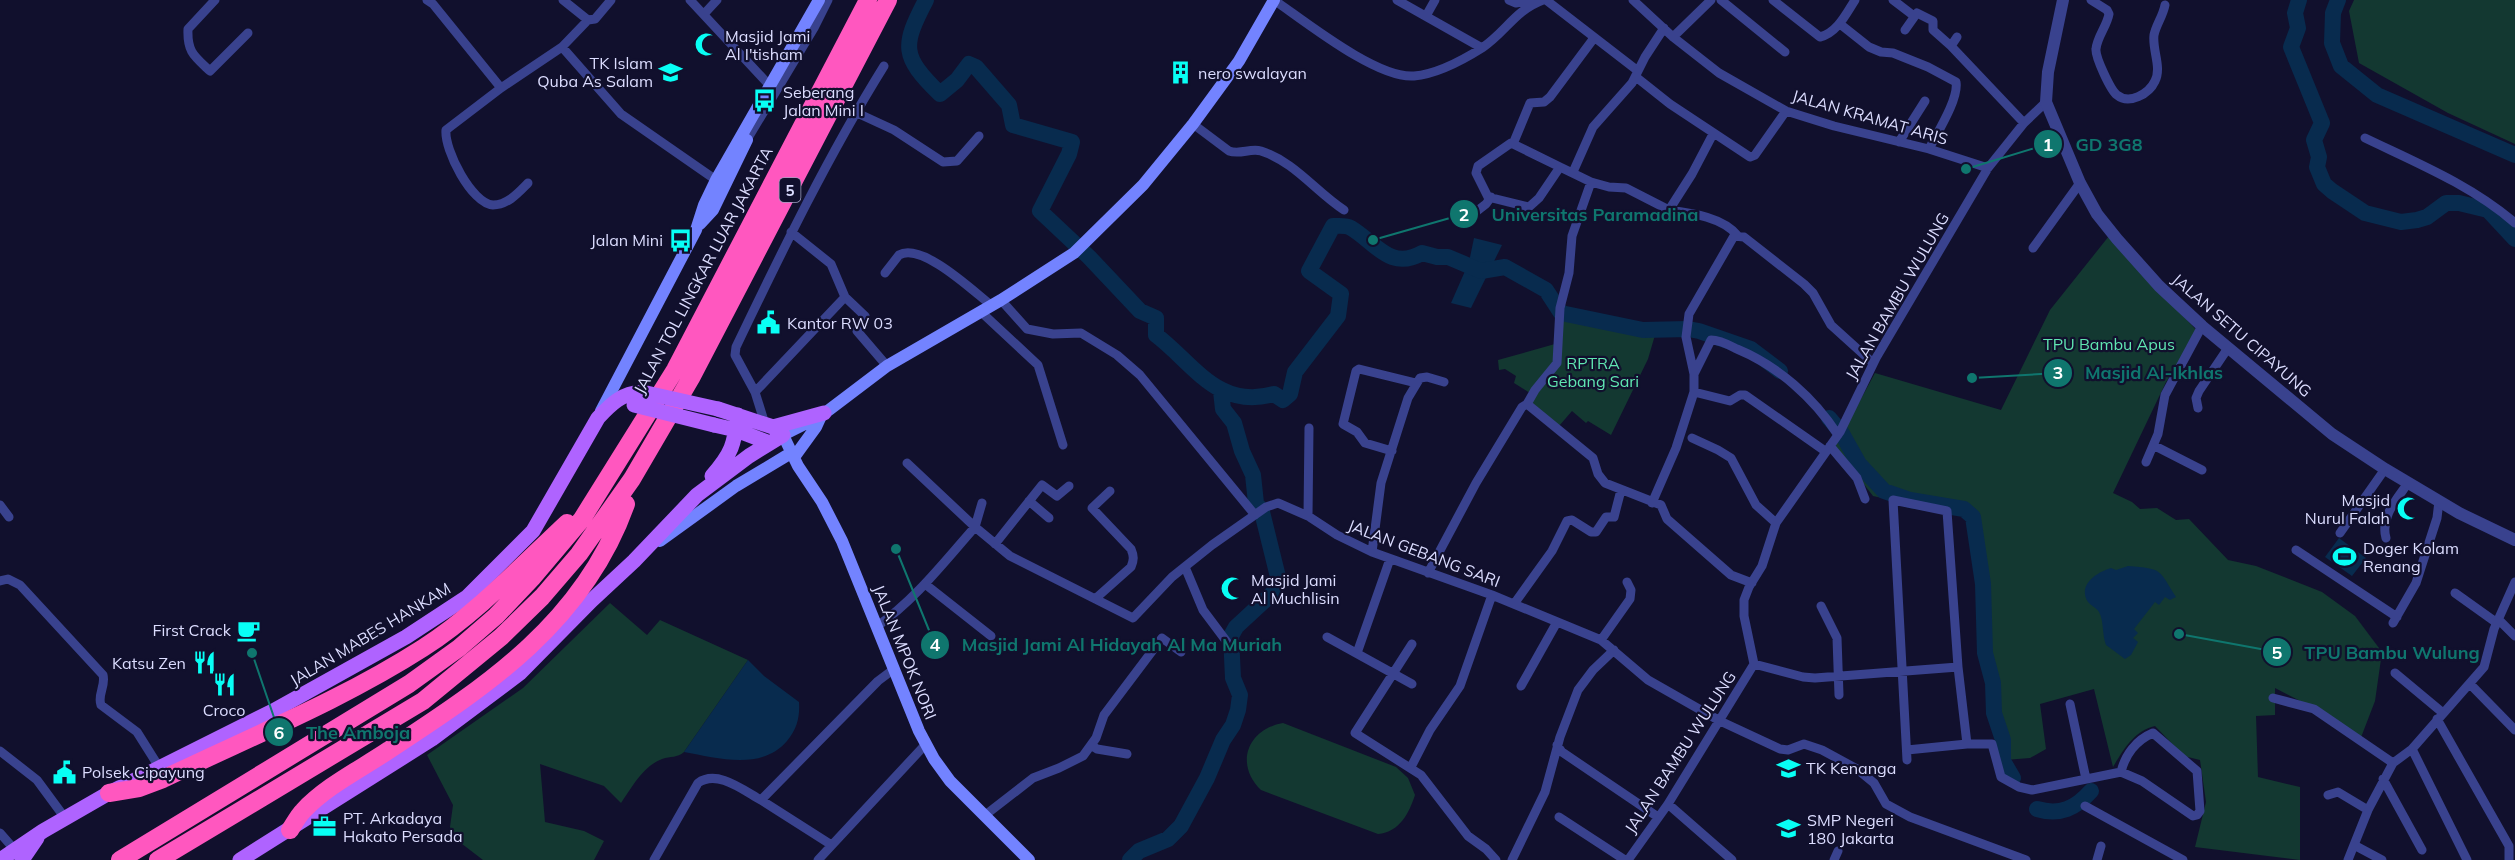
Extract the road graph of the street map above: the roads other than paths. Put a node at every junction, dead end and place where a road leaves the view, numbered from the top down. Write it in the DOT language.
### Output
graph roads {
  1 [pos="215,0"];
  2 [pos="427,0"];
  3 [pos="563,0"];
  4 [pos="612,0"];
  5 [pos="690,0"];
  6 [pos="717,0"];
  7 [pos="828,0"];
  8 [pos="868,0"];
  9 [pos="888,0"];
  10 [pos="1274,0"];
  11 [pos="1397,0"];
  12 [pos="1435,0"];
  13 [pos="1500,0"];
  14 [pos="1509,0"];
  15 [pos="1530,0"];
  16 [pos="1544,0"];
  17 [pos="1633,0"];
  18 [pos="1711,0"];
  19 [pos="1721,0"];
  20 [pos="1773,0"];
  21 [pos="1855,0"];
  22 [pos="1893,0"];
  23 [pos="2063,0"];
  24 [pos="2091,0"];
  25 [pos="2164,5"];
  26 [pos="816,8"];
  27 [pos="1518,12"];
  28 [pos="704,14"];
  29 [pos="1426,16"];
  30 [pos="1914,16"];
  31 [pos="588,20"];
  32 [pos="1840,24"];
  33 [pos="1664,28"];
  34 [pos="1905,30"];
  35 [pos="248,33"];
  36 [pos="1673,37"];
  37 [pos="1957,37"];
  38 [pos="1594,38"];
  39 [pos="1951,46"];
  40 [pos="562,47"];
  41 [pos="1482,48"];
  42 [pos="1785,52"];
  43 [pos="885,66"];
  44 [pos="1637,74"];
  45 [pos="771,87"];
  46 [pos="501,88"];
  47 [pos="1925,101"];
  48 [pos="2046,102"];
  49 [pos="760,103"];
  50 [pos="1786,111"];
  51 [pos="855,112"];
  52 [pos="2024,123"];
  53 [pos="1193,124"];
  54 [pos="1713,134"];
  55 [pos="979,136"];
  56 [pos="748,138"];
  57 [pos="2365,138"];
  58 [pos="1899,142"];
  59 [pos="1514,144"];
  60 [pos="1929,149"];
  61 [pos="1560,166"];
  62 [pos="1988,168"];
  63 [pos="727,171"];
  64 [pos="1573,172"];
  65 [pos="716,180"];
  66 [pos="1591,182"];
  67 [pos="528,183"];
  68 [pos="2080,183"];
  69 [pos="1491,197"];
  70 [pos="1344,210"];
  71 [pos="1669,210"];
  72 [pos="1468,218"];
  73 [pos="2515,223"];
  74 [pos="696,230"];
  75 [pos="791,232"];
  76 [pos="1738,236"];
  77 [pos="2033,248"];
  78 [pos="885,273"];
  79 [pos="845,297"];
  80 [pos="991,306"];
  81 [pos="2202,327"];
  82 [pos="2228,348"];
  83 [pos="632,353"];
  84 [pos="1873,363"];
  85 [pos="887,366"];
  86 [pos="1694,374"];
  87 [pos="1444,382"];
  88 [pos="1416,383"];
  89 [pos="756,392"];
  90 [pos="1694,392"];
  91 [pos="634,397"];
  92 [pos="1527,404"];
  93 [pos="2198,408"];
  94 [pos="822,415"];
  95 [pos="598,418"];
  96 [pos="737,422"];
  97 [pos="1309,428"];
  98 [pos="1841,430"];
  99 [pos="773,432"];
  100 [pos="1692,438"];
  101 [pos="1064,444"];
  102 [pos="2155,446"];
  103 [pos="1828,448"];
  104 [pos="1392,451"];
  105 [pos="793,459"];
  106 [pos="2146,462"];
  107 [pos="907,463"];
  108 [pos="2385,469"];
  109 [pos="2202,470"];
  110 [pos="632,479"];
  111 [pos="2408,483"];
  112 [pos="1069,486"];
  113 [pos="1621,490"];
  114 [pos="1110,491"];
  115 [pos="697,495"];
  116 [pos="1865,499"];
  117 [pos="1029,501"];
  118 [pos="2439,501"];
  119 [pos="1652,502"];
  120 [pos="982,503"];
  121 [pos="0,505"];
  122 [pos="588,506"];
  123 [pos="1255,515"];
  124 [pos="1308,516"];
  125 [pos="9,517"];
  126 [pos="1049,518"];
  127 [pos="1776,523"];
  128 [pos="975,527"];
  129 [pos="2340,533"];
  130 [pos="2386,538"];
  131 [pos="2515,540"];
  132 [pos="995,544"];
  133 [pos="2296,550"];
  134 [pos="1372,552"];
  135 [pos="1390,560"];
  136 [pos="634,561"];
  137 [pos="1185,567"];
  138 [pos="1428,573"];
  139 [pos="0,581"];
  140 [pos="1627,582"];
  141 [pos="2515,582"];
  142 [pos="1752,583"];
  143 [pos="925,584"];
  144 [pos="2455,593"];
  145 [pos="1492,595"];
  146 [pos="1095,599"];
  147 [pos="1514,604"];
  148 [pos="1821,606"];
  149 [pos="1133,618"];
  150 [pos="2498,621"];
  151 [pos="1557,622"];
  152 [pos="876,627"];
  153 [pos="1130,630"];
  154 [pos="991,636"];
  155 [pos="2515,636"];
  156 [pos="1327,637"];
  157 [pos="1601,640"];
  158 [pos="1227,642"];
  159 [pos="1412,644"];
  160 [pos="1614,650"];
  161 [pos="1181,652"];
  162 [pos="1357,653"];
  163 [pos="1754,664"];
  164 [pos="1958,667"];
  165 [pos="894,669"];
  166 [pos="1903,673"];
  167 [pos="2395,673"];
  168 [pos="1394,674"];
  169 [pos="1840,676"];
  170 [pos="1412,684"];
  171 [pos="2470,684"];
  172 [pos="1521,686"];
  173 [pos="1839,695"];
  174 [pos="2272,698"];
  175 [pos="2070,704"];
  176 [pos="2440,716"];
  177 [pos="1720,721"];
  178 [pos="2515,730"];
  179 [pos="1967,744"];
  180 [pos="925,745"];
  181 [pos="1090,745"];
  182 [pos="1557,745"];
  183 [pos="2412,749"];
  184 [pos="0,751"];
  185 [pos="1127,754"];
  186 [pos="2393,763"];
  187 [pos="159,767"];
  188 [pos="1411,767"];
  189 [pos="2121,772"];
  190 [pos="2086,779"];
  191 [pos="2383,779"];
  192 [pos="109,793"];
  193 [pos="2328,795"];
  194 [pos="761,800"];
  195 [pos="1668,804"];
  196 [pos="2085,806"];
  197 [pos="2368,810"];
  198 [pos="984,816"];
  199 [pos="1559,817"];
  200 [pos="1658,817"];
  201 [pos="65,818"];
  202 [pos="290,830"];
  203 [pos="0,833"];
  204 [pos="830,844"];
  205 [pos="2354,845"];
  206 [pos="2101,846"];
  207 [pos="2422,850"];
  208 [pos="18,855"];
  209 [pos="0,860"];
  210 [pos="120,860"];
  211 [pos="158,860"];
  212 [pos="240,860"];
  213 [pos="654,860"];
  214 [pos="818,860"];
  215 [pos="1029,860"];
  216 [pos="1496,860"];
  217 [pos="1512,860"];
  218 [pos="1627,860"];
  219 [pos="1732,860"];
  220 [pos="2026,860"];
  221 [pos="2097,860"];
  222 [pos="2183,860"];
  223 [pos="2348,860"];
  224 [pos="2382,860"];
  225 [pos="2467,860"];
  226 [pos="2509,860"];
  1 -- 35 [label="street"];
  2 -- 46 [label="street"];
  3 -- 31 [label="street"];
  4 -- 31 [label="street"];
  5 -- 28 [label="street"];
  6 -- 28 [label="street"];
  7 -- 26 [label="street"];
  8 -- 122 [label="highway, JALAN TOL LINGKAR LUAR JAKARTA / 5"];
  9 -- 110 [label="highway, 5"];
  10 -- 41 [label="street"];
  10 -- 53 [label="main road"];
  11 -- 29 [label="street"];
  12 -- 29 [label="street"];
  13 -- 27 [label="street"];
  14 -- 15 [label="street"];
  16 -- 27 [label="street"];
  16 -- 38 [label="street"];
  17 -- 33 [label="street, JALAN KRAMAT ARIS"];
  18 -- 36 [label="street"];
  19 -- 42 [label="street"];
  20 -- 32 [label="street"];
  21 -- 32 [label="street"];
  22 -- 30 [label="street"];
  23 -- 48 [label="street, JALAN SETU CIPAYUNG"];
  24 -- 25 [label="street"];
  26 -- 45 [label="main road"];
  26 -- 56 [label="street"];
  27 -- 41 [label="street"];
  28 -- 45 [label="street"];
  29 -- 41 [label="street"];
  30 -- 34 [label="street"];
  30 -- 39 [label="street"];
  31 -- 40 [label="street"];
  32 -- 60 [label="street"];
  33 -- 36 [label="street, JALAN KRAMAT ARIS"];
  33 -- 44 [label="street"];
  36 -- 50 [label="street, JALAN KRAMAT ARIS"];
  37 -- 39 [label="street"];
  38 -- 44 [label="street"];
  38 -- 59 [label="street"];
  39 -- 52 [label="street"];
  40 -- 46 [label="street"];
  40 -- 65 [label="street"];
  43 -- 51 [label="street"];
  44 -- 54 [label="street"];
  44 -- 64 [label="street"];
  45 -- 49 [label="main road"];
  46 -- 67 [label="street"];
  47 -- 58 [label="street"];
  48 -- 52 [label="street, JALAN BAMBU WULUNG"];
  48 -- 68 [label="street, JALAN SETU CIPAYUNG"];
  49 -- 56 [label="main road"];
  49 -- 63 [label="main road"];
  50 -- 54 [label="street"];
  50 -- 58 [label="street, JALAN KRAMAT ARIS"];
  51 -- 55 [label="street"];
  51 -- 75 [label="street"];
  52 -- 62 [label="street, JALAN BAMBU WULUNG"];
  53 -- 70 [label="street"];
  53 -- 80 [label="main road"];
  54 -- 71 [label="street"];
  56 -- 63 [label="main road"];
  57 -- 73 [label="street"];
  58 -- 60 [label="street, JALAN KRAMAT ARIS"];
  59 -- 61 [label="street"];
  59 -- 69 [label="street"];
  60 -- 62 [label="street, JALAN KRAMAT ARIS"];
  61 -- 64 [label="street"];
  61 -- 69 [label="street"];
  62 -- 84 [label="street, JALAN BAMBU WULUNG"];
  63 -- 65 [label="main road"];
  63 -- 74 [label="main road"];
  64 -- 66 [label="street"];
  65 -- 74 [label="main road"];
  66 -- 71 [label="street"];
  66 -- 92 [label="street"];
  68 -- 77 [label="street"];
  68 -- 81 [label="street, JALAN SETU CIPAYUNG"];
  69 -- 72 [label="street"];
  71 -- 76 [label="street"];
  74 -- 83 [label="main road"];
  75 -- 79 [label="street"];
  75 -- 89 [label="street"];
  76 -- 84 [label="street"];
  76 -- 86 [label="street"];
  78 -- 80 [label="street"];
  79 -- 85 [label="street"];
  79 -- 89 [label="street"];
  80 -- 85 [label="main road"];
  80 -- 101 [label="street"];
  80 -- 123 [label="street"];
  81 -- 82 [label="street, JALAN SETU CIPAYUNG"];
  81 -- 102 [label="street"];
  82 -- 93 [label="street"];
  82 -- 108 [label="street, JALAN SETU CIPAYUNG"];
  83 -- 91 [label="main road"];
  83 -- 95 [label="main road, JALAN MABES HANKAM"];
  84 -- 98 [label="street, JALAN BAMBU WULUNG"];
  85 -- 94 [label="main road"];
  86 -- 90 [label="street"];
  86 -- 98 [label="street"];
  87 -- 88 [label="street"];
  88 -- 104 [label="street"];
  88 -- 104 [label="street"];
  89 -- 99 [label="street"];
  90 -- 103 [label="street"];
  90 -- 119 [label="street"];
  91 -- 95 [label="main road, JALAN MABES HANKAM"];
  91 -- 96 [label="main road, bridge"];
  91 -- 96 [label="main road, bridge"];
  92 -- 113 [label="street"];
  92 -- 138 [label="street"];
  94 -- 99 [label="main road"];
  94 -- 105 [label="main road"];
  95 -- 187 [label="main road, JALAN MABES HANKAM"];
  96 -- 99 [label="main road"];
  96 -- 115 [label="main road"];
  97 -- 124 [label="street"];
  98 -- 103 [label="street, JALAN BAMBU WULUNG"];
  99 -- 105 [label="main road, JALAN MPOK NORI"];
  99 -- 115 [label="main road"];
  100 -- 127 [label="street"];
  102 -- 106 [label="street"];
  102 -- 109 [label="street"];
  103 -- 116 [label="street"];
  103 -- 127 [label="street, JALAN BAMBU WULUNG"];
  104 -- 134 [label="street"];
  105 -- 136 [label="main road"];
  105 -- 152 [label="main road, JALAN MPOK NORI"];
  107 -- 128 [label="street"];
  108 -- 111 [label="street, JALAN SETU CIPAYUNG"];
  108 -- 129 [label="street"];
  110 -- 202 [label="highway"];
  110 -- 211 [label="highway, 5"];
  111 -- 118 [label="street, JALAN SETU CIPAYUNG"];
  111 -- 130 [label="street"];
  112 -- 117 [label="street"];
  113 -- 119 [label="street"];
  113 -- 147 [label="street"];
  114 -- 146 [label="street"];
  115 -- 136 [label="main road"];
  117 -- 126 [label="street"];
  117 -- 132 [label="street"];
  118 -- 131 [label="street, JALAN SETU CIPAYUNG"];
  118 -- 133 [label="street"];
  119 -- 142 [label="street"];
  120 -- 128 [label="street"];
  121 -- 125 [label="street"];
  122 -- 192 [label="highway"];
  122 -- 210 [label="highway, JALAN TOL LINGKAR LUAR JAKARTA / 5"];
  123 -- 124 [label="street, JALAN GEBANG SARI"];
  123 -- 137 [label="street, JALAN GEBANG SARI"];
  124 -- 134 [label="street, JALAN GEBANG SARI"];
  127 -- 142 [label="street, JALAN BAMBU WULUNG"];
  128 -- 132 [label="street"];
  128 -- 143 [label="street"];
  132 -- 146 [label="street"];
  134 -- 135 [label="street, JALAN GEBANG SARI"];
  135 -- 138 [label="street, JALAN GEBANG SARI"];
  135 -- 162 [label="street"];
  136 -- 202 [label="main road"];
  137 -- 149 [label="street, JALAN GEBANG SARI"];
  137 -- 158 [label="street"];
  138 -- 145 [label="street, JALAN GEBANG SARI"];
  139 -- 187 [label="street"];
  140 -- 157 [label="street"];
  141 -- 150 [label="street"];
  142 -- 163 [label="street, JALAN BAMBU WULUNG"];
  143 -- 152 [label="street"];
  143 -- 154 [label="street"];
  144 -- 150 [label="street"];
  145 -- 147 [label="street, JALAN GEBANG SARI"];
  145 -- 188 [label="street"];
  146 -- 149 [label="street"];
  147 -- 151 [label="street, JALAN GEBANG SARI"];
  148 -- 169 [label="street"];
  149 -- 153 [label="street"];
  150 -- 155 [label="street"];
  150 -- 171 [label="street"];
  151 -- 157 [label="street, JALAN GEBANG SARI"];
  151 -- 172 [label="street"];
  152 -- 165 [label="main road, JALAN MPOK NORI"];
  156 -- 162 [label="street"];
  157 -- 160 [label="street, JALAN GEBANG SARI"];
  159 -- 168 [label="street"];
  160 -- 177 [label="street, JALAN GEBANG SARI"];
  160 -- 182 [label="street"];
  161 -- 181 [label="street"];
  162 -- 168 [label="street"];
  163 -- 169 [label="street"];
  163 -- 177 [label="street, JALAN BAMBU WULUNG"];
  164 -- 166 [label="street"];
  164 -- 166 [label="street"];
  164 -- 179 [label="street"];
  165 -- 180 [label="main road, JALAN MPOK NORI"];
  165 -- 194 [label="street"];
  166 -- 169 [label="street"];
  166 -- 179 [label="street"];
  167 -- 176 [label="street"];
  168 -- 170 [label="street"];
  168 -- 188 [label="street"];
  169 -- 173 [label="street"];
  171 -- 176 [label="street"];
  171 -- 178 [label="street"];
  174 -- 186 [label="street"];
  175 -- 190 [label="street"];
  176 -- 183 [label="street"];
  176 -- 226 [label="street"];
  177 -- 195 [label="street, JALAN BAMBU WULUNG"];
  177 -- 220 [label="street, JALAN GEBANG SARI"];
  179 -- 190 [label="street"];
  180 -- 198 [label="main road, JALAN MPOK NORI"];
  180 -- 204 [label="street"];
  181 -- 185 [label="street"];
  181 -- 198 [label="street"];
  182 -- 200 [label="street"];
  182 -- 217 [label="street"];
  183 -- 186 [label="street"];
  183 -- 225 [label="street"];
  184 -- 201 [label="street"];
  186 -- 191 [label="street"];
  187 -- 192 [label="main road, JALAN MABES HANKAM"];
  188 -- 216 [label="street"];
  189 -- 189 [label="street"];
  189 -- 190 [label="street"];
  191 -- 197 [label="street"];
  191 -- 207 [label="street"];
  192 -- 201 [label="main road, JALAN MABES HANKAM"];
  193 -- 197 [label="street"];
  194 -- 204 [label="street"];
  194 -- 213 [label="street"];
  195 -- 200 [label="street, JALAN BAMBU WULUNG"];
  195 -- 219 [label="street"];
  196 -- 222 [label="street"];
  197 -- 205 [label="street"];
  198 -- 215 [label="main road, JALAN MPOK NORI"];
  199 -- 218 [label="street"];
  200 -- 218 [label="street, JALAN BAMBU WULUNG"];
  201 -- 208 [label="main road, JALAN MABES HANKAM"];
  202 -- 212 [label="main road"];
  203 -- 208 [label="street"];
  204 -- 214 [label="street"];
  205 -- 223 [label="street"];
  205 -- 224 [label="street"];
  206 -- 221 [label="street"];
  208 -- 209 [label="main road"];
}
